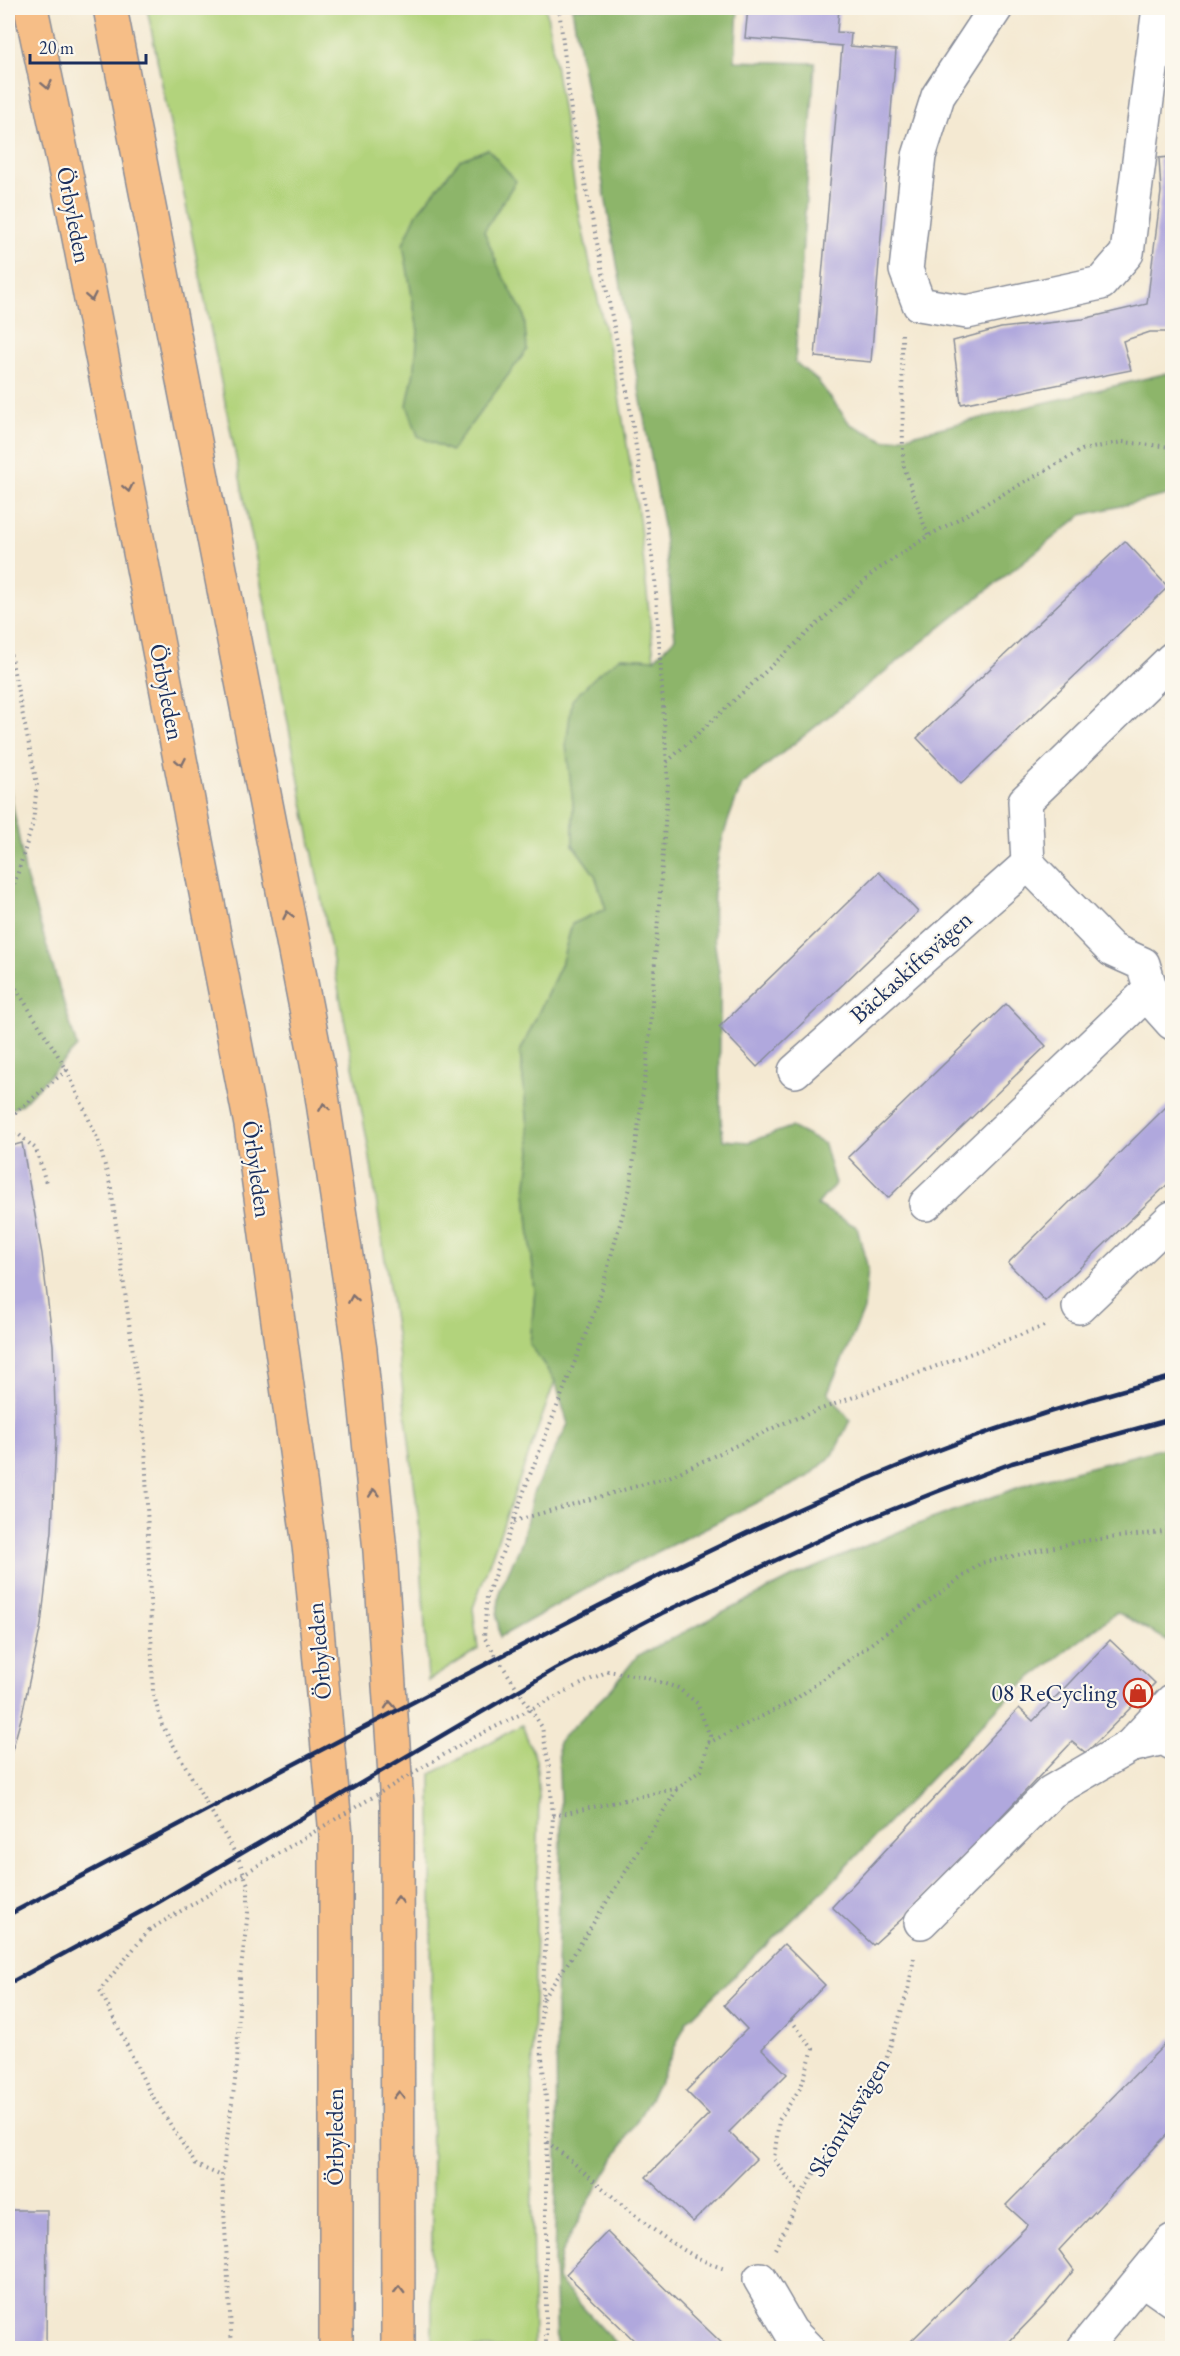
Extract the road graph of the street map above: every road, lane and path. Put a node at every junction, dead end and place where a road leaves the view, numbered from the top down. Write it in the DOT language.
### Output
graph roads {
  1 [pos="31,8"];
  2 [pos="110,8"];
  3 [pos="559,8"];
  4 [pos="996,8"];
  5 [pos="1158,8"];
  6 [pos="919,304"];
  7 [pos="1173,447"];
  8 [pos="928,536"];
  9 [pos="8,644"];
  10 [pos="1173,659"];
  11 [pos="667,762"];
  12 [pos="1028,864"];
  13 [pos="8,905"];
  14 [pos="8,966"];
  15 [pos="1147,977"];
  16 [pos="12,982"];
  17 [pos="8,987"];
  18 [pos="1173,1023"];
  19 [pos="67,1070"];
  20 [pos="795,1071"];
  21 [pos="8,1123"];
  22 [pos="8,1134"];
  23 [pos="47,1186"];
  24 [pos="926,1204"];
  25 [pos="1173,1218"];
  26 [pos="1079,1307"];
  27 [pos="514,1521"];
  28 [pos="1173,1531"];
  29 [pos="1173,1701"];
  30 [pos="708,1743"];
  31 [pos="1173,1743"];
  32 [pos="1130,1746"];
  33 [pos="678,1788"];
  34 [pos="553,1816"];
  35 [pos="921,1922"];
  36 [pos="542,1999"];
  37 [pos="791,2020"];
  38 [pos="546,2141"];
  39 [pos="222,2176"];
  40 [pos="802,2195"];
  41 [pos="1173,2241"];
  42 [pos="760,2279"];
  43 [pos="1142,2279"];
  44 [pos="1173,2300"];
  45 [pos="231,2349"];
  46 [pos="336,2349"];
  47 [pos="398,2349"];
  48 [pos="546,2349"];
  49 [pos="807,2349"];
  50 [pos="1084,2349"];
  1 -- 46 [label="main road, Örbyleden, one-way"];
  47 -- 2 [label="main road, one-way"];
  3 -- 11 [label="path"];
  4 -- 6 [label="street"];
  5 -- 6 [label="street"];
  6 -- 8 [label="path"];
  7 -- 8 [label="path"];
  8 -- 11 [label="path"];
  9 -- 13 [label="path"];
  10 -- 12 [label="street"];
  11 -- 27 [label="path"];
  12 -- 15 [label="street"];
  12 -- 20 [label="street, Bäckaskiftsvägen"];
  14 -- 16 [label="path"];
  15 -- 18 [label="street"];
  15 -- 24 [label="street"];
  16 -- 17 [label="path"];
  16 -- 19 [label="path"];
  19 -- 21 [label="path"];
  19 -- 39 [label="path"];
  22 -- 23 [label="path"];
  25 -- 26 [label="street"];
  26 -- 27 [label="path"];
  27 -- 34 [label="path"];
  28 -- 30 [label="path"];
  29 -- 32 [label="street"];
  30 -- 33 [label="path"];
  30 -- 39 [label="path, bridge"];
  31 -- 32 [label="street"];
  32 -- 35 [label="street"];
  33 -- 34 [label="path"];
  33 -- 36 [label="path"];
  34 -- 36 [label="path"];
  35 -- 40 [label="path, Skönviksvägen"];
  36 -- 38 [label="path"];
  37 -- 40 [label="path"];
  38 -- 42 [label="path"];
  38 -- 48 [label="path"];
  39 -- 45 [label="path"];
  40 -- 42 [label="path, Skönviksvägen"];
  41 -- 43 [label="street"];
  42 -- 49 [label="street"];
  43 -- 44 [label="street"];
  43 -- 50 [label="street"];
}
